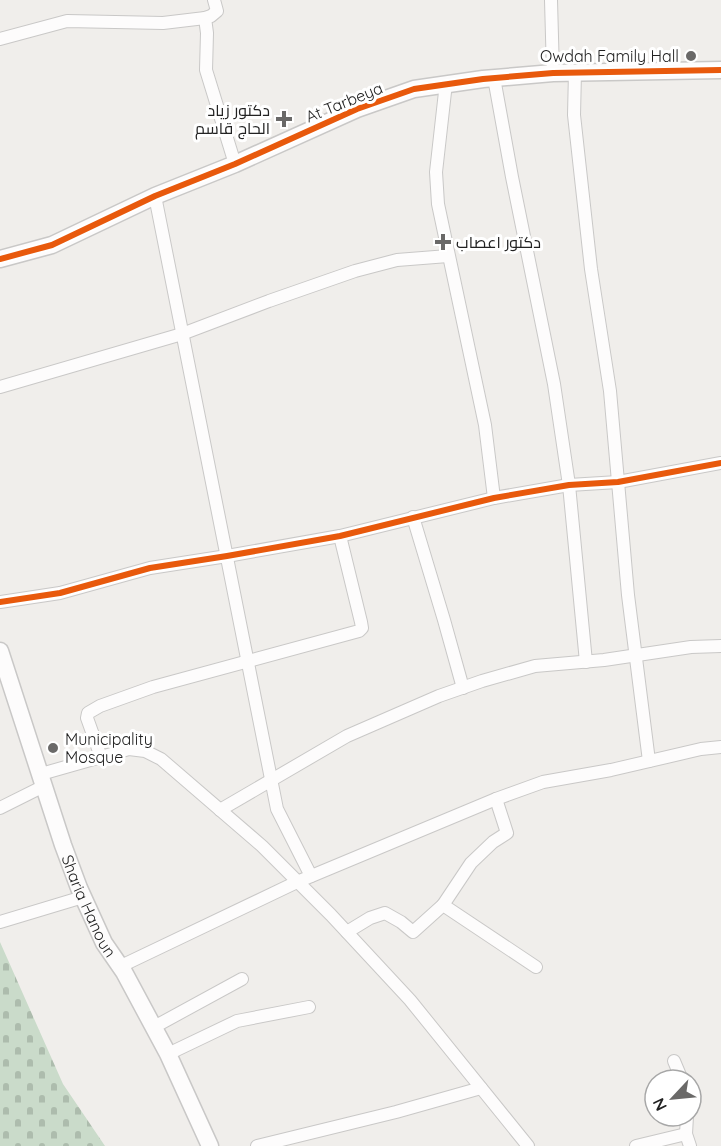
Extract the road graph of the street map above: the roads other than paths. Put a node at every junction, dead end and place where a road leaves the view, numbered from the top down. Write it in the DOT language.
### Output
graph roads {
  1 [pos="214,0"];
  2 [pos="551,0"];
  3 [pos="205,18"];
  4 [pos="0,39"];
  5 [pos="721,70"];
  6 [pos="575,72"];
  7 [pos="553,73"];
  8 [pos="494,78"];
  9 [pos="446,83"];
  10 [pos="235,164"];
  11 [pos="155,196"];
  12 [pos="448,256"];
  13 [pos="0,259"];
  14 [pos="182,334"];
  15 [pos="0,387"];
  16 [pos="721,463"];
  17 [pos="618,482"];
  18 [pos="569,485"];
  19 [pos="494,498"];
  20 [pos="413,517"];
  21 [pos="340,536"];
  22 [pos="227,556"];
  23 [pos="0,602"];
  24 [pos="721,646"];
  25 [pos="0,651"];
  26 [pos="635,655"];
  27 [pos="248,660"];
  28 [pos="586,662"];
  29 [pos="462,688"];
  30 [pos="721,747"];
  31 [pos="101,757"];
  32 [pos="649,761"];
  33 [pos="42,780"];
  34 [pos="272,780"];
  35 [pos="495,799"];
  36 [pos="0,808"];
  37 [pos="220,810"];
  38 [pos="310,876"];
  39 [pos="297,882"];
  40 [pos="83,897"];
  41 [pos="443,905"];
  42 [pos="0,922"];
  43 [pos="347,932"];
  44 [pos="536,966"];
  45 [pos="119,967"];
  46 [pos="242,979"];
  47 [pos="309,1007"];
  48 [pos="154,1027"];
  49 [pos="168,1054"];
  50 [pos="674,1061"];
  51 [pos="677,1068"];
  52 [pos="481,1088"];
  53 [pos="688,1140"];
  54 [pos="210,1146"];
  55 [pos="257,1146"];
  56 [pos="528,1146"];
  57 [pos="636,1146"];
  1 -- 3 [label="street"];
  2 -- 7 [label="street"];
  3 -- 4 [label="street"];
  3 -- 10 [label="street"];
  5 -- 6 [label="street, At Tarbeya"];
  6 -- 7 [label="street, At Tarbeya"];
  6 -- 17 [label="street"];
  7 -- 8 [label="street, At Tarbeya"];
  8 -- 9 [label="street, At Tarbeya"];
  8 -- 18 [label="street"];
  9 -- 10 [label="street, At Tarbeya"];
  9 -- 12 [label="street"];
  10 -- 11 [label="street, At Tarbeya"];
  11 -- 13 [label="street, At Tarbeya"];
  11 -- 14 [label="street"];
  12 -- 14 [label="street"];
  12 -- 19 [label="street"];
  14 -- 15 [label="street"];
  14 -- 22 [label="street"];
  16 -- 17 [label="street"];
  17 -- 18 [label="street"];
  17 -- 26 [label="street"];
  18 -- 19 [label="street"];
  18 -- 28 [label="street"];
  19 -- 20 [label="street"];
  20 -- 21 [label="street"];
  20 -- 29 [label="street"];
  21 -- 22 [label="street"];
  21 -- 27 [label="street"];
  22 -- 23 [label="street"];
  22 -- 27 [label="street"];
  24 -- 26 [label="street"];
  25 -- 33 [label="street, Sharia Hanoun"];
  26 -- 28 [label="street"];
  26 -- 32 [label="street"];
  27 -- 31 [label="street"];
  27 -- 34 [label="street"];
  28 -- 29 [label="street"];
  29 -- 34 [label="street"];
  30 -- 32 [label="street"];
  31 -- 33 [label="street"];
  31 -- 37 [label="street"];
  32 -- 35 [label="street"];
  33 -- 36 [label="street"];
  33 -- 40 [label="street, Sharia Hanoun"];
  34 -- 37 [label="street"];
  34 -- 38 [label="street"];
  35 -- 38 [label="street"];
  35 -- 41 [label="street"];
  37 -- 39 [label="street"];
  38 -- 39 [label="street"];
  39 -- 43 [label="street"];
  39 -- 45 [label="street"];
  40 -- 42 [label="street"];
  40 -- 45 [label="street, Sharia Hanoun"];
  41 -- 43 [label="street"];
  41 -- 44 [label="street"];
  43 -- 52 [label="street"];
  45 -- 48 [label="street, Sharia Hanoun"];
  46 -- 48 [label="street"];
  47 -- 49 [label="street"];
  48 -- 49 [label="street, Sharia Hanoun"];
  49 -- 54 [label="street, Sharia Hanoun"];
  50 -- 51 [label="street"];
  52 -- 55 [label="street"];
  52 -- 56 [label="street"];
  53 -- 57 [label="street"];
}
